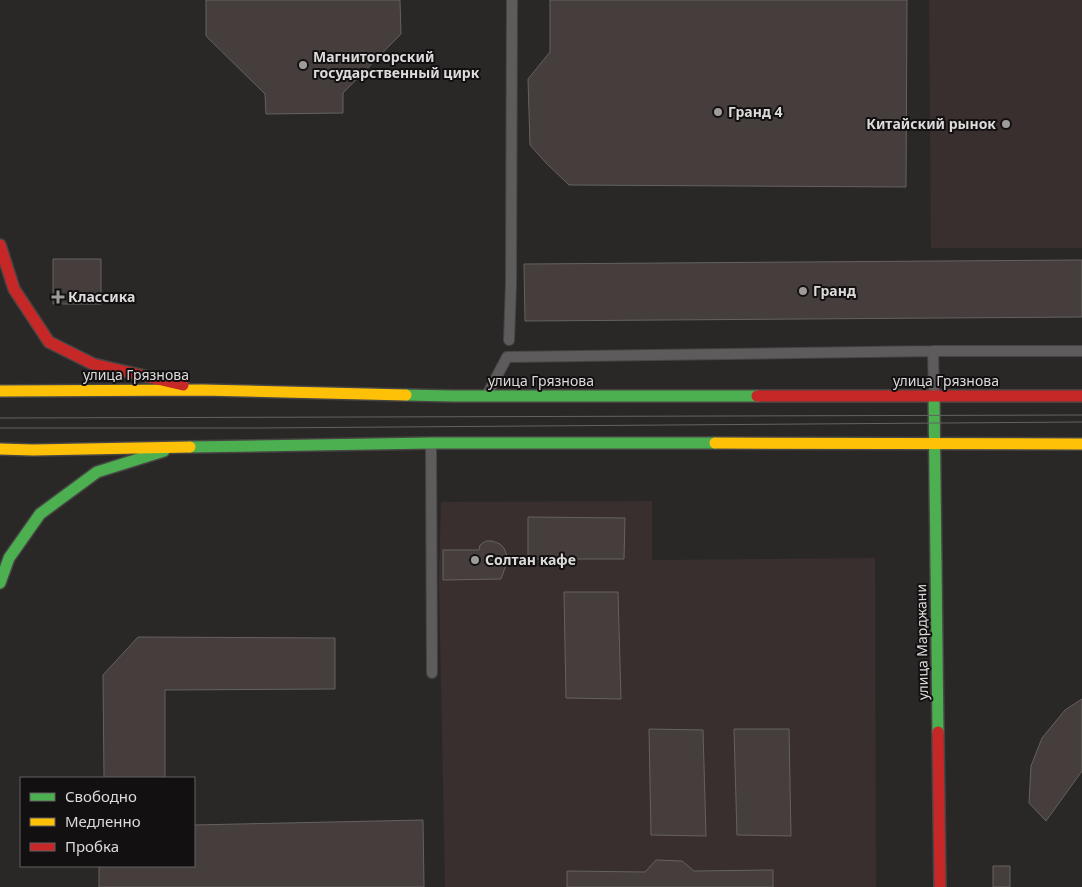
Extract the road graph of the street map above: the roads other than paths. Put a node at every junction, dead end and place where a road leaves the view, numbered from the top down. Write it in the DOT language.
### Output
graph roads {
  1 [pos="512,0"];
  2 [pos="0,245"];
  3 [pos="509,340"];
  4 [pos="933,351"];
  5 [pos="1082,351"];
  6 [pos="204,390"];
  7 [pos="0,391"];
  8 [pos="487,396"];
  9 [pos="934,396"];
  10 [pos="1082,396"];
  11 [pos="430,444"];
  12 [pos="935,444"];
  13 [pos="1082,444"];
  14 [pos="173,448"];
  15 [pos="0,449"];
  16 [pos="0,583"];
  17 [pos="432,673"];
  18 [pos="940,887"];
  1 -- 3 [label="lane"];
  2 -- 6 [label="main road"];
  4 -- 5 [label="lane"];
  4 -- 8 [label="lane"];
  4 -- 9 [label="lane"];
  6 -- 7 [label="main road, улица Грязнова"];
  6 -- 8 [label="main road, улица Грязнова"];
  8 -- 9 [label="main road, улица Грязнова"];
  9 -- 10 [label="main road, улица Грязнова"];
  9 -- 12 [label="main road, улица Марджани"];
  11 -- 12 [label="main road"];
  11 -- 14 [label="main road"];
  11 -- 17 [label="lane"];
  12 -- 13 [label="main road"];
  12 -- 18 [label="main road, улица Марджани"];
  14 -- 15 [label="main road"];
  14 -- 16 [label="main road"];
}
